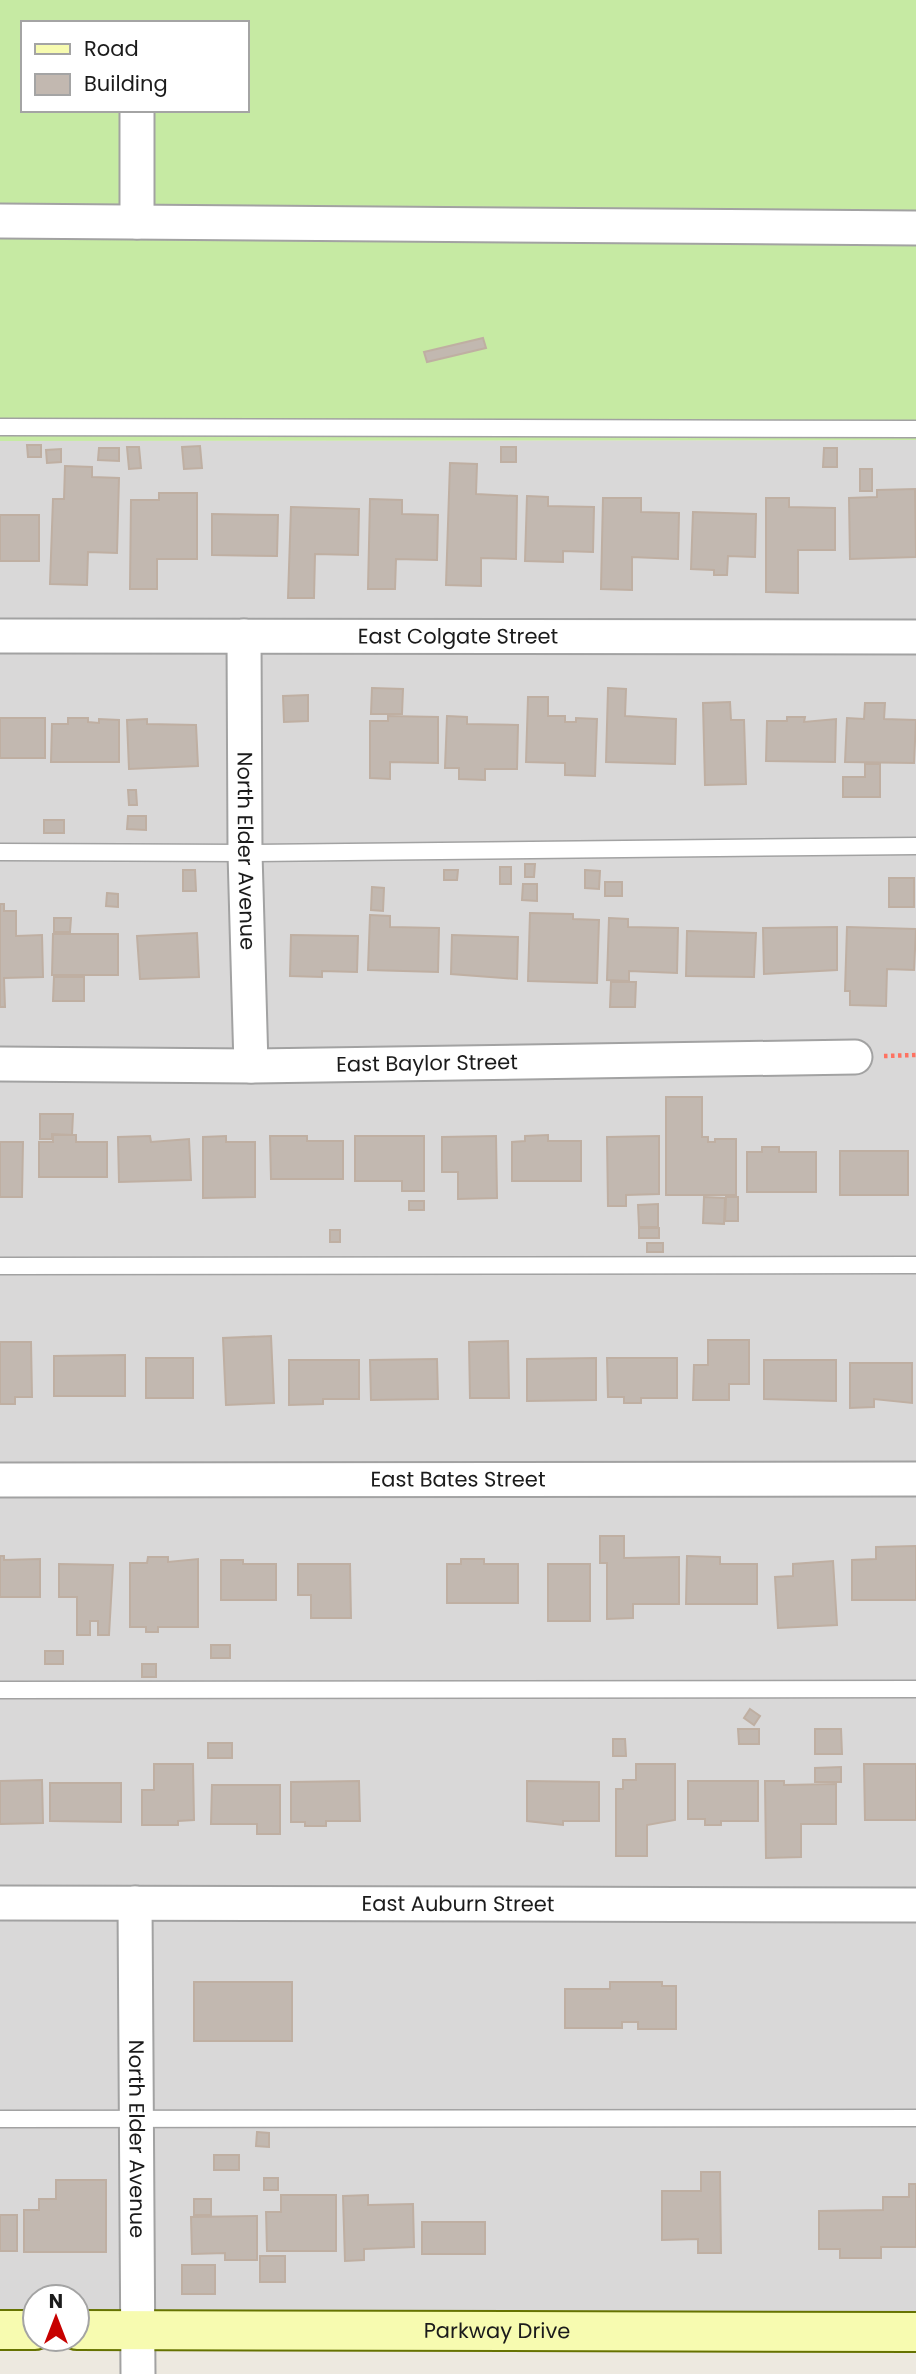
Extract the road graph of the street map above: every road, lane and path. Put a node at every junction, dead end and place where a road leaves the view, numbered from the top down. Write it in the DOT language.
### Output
graph roads {
  1 [pos="137,112"];
  2 [pos="0,221"];
  3 [pos="137,222"];
  4 [pos="916,228"];
  5 [pos="0,428"];
  6 [pos="916,429"];
  7 [pos="0,636"];
  8 [pos="244,636"];
  9 [pos="916,637"];
  10 [pos="916,846"];
  11 [pos="0,852"];
  12 [pos="245,853"];
  13 [pos="855,1057"];
  14 [pos="0,1064"];
  15 [pos="251,1066"];
  16 [pos="916,1265"];
  17 [pos="0,1266"];
  18 [pos="916,1479"];
  19 [pos="0,1480"];
  20 [pos="916,1689"];
  21 [pos="0,1690"];
  22 [pos="0,1903"];
  23 [pos="135,1903"];
  24 [pos="916,1905"];
  25 [pos="916,2118"];
  26 [pos="0,2119"];
  27 [pos="136,2120"];
  28 [pos="138,2329"];
  29 [pos="0,2330"];
  30 [pos="21,2330"];
  31 [pos="91,2330"];
  32 [pos="916,2333"];
  33 [pos="138,2374"];
  1 -- 3 [label="street"];
  2 -- 3 [label="street"];
  3 -- 4 [label="street"];
  5 -- 6 [label="lane"];
  7 -- 8 [label="street, East Colgate Street"];
  8 -- 9 [label="street, East Colgate Street"];
  8 -- 12 [label="street, North Elder Avenue"];
  10 -- 12 [label="lane"];
  11 -- 12 [label="lane"];
  12 -- 15 [label="street, North Elder Avenue"];
  13 -- 15 [label="street, East Baylor Street"];
  14 -- 15 [label="street, East Baylor Street"];
  16 -- 17 [label="lane"];
  18 -- 19 [label="street, East Bates Street"];
  20 -- 21 [label="lane"];
  22 -- 23 [label="street, East Auburn Street"];
  23 -- 24 [label="street, East Auburn Street"];
  23 -- 27 [label="street, North Elder Avenue"];
  25 -- 27 [label="lane"];
  26 -- 27 [label="lane"];
  27 -- 28 [label="street, North Elder Avenue"];
  28 -- 31 [label="street, Parkway Drive"];
  28 -- 32 [label="street, Parkway Drive"];
  28 -- 33 [label="street, North Elder Avenue"];
  29 -- 30 [label="street"];
}
